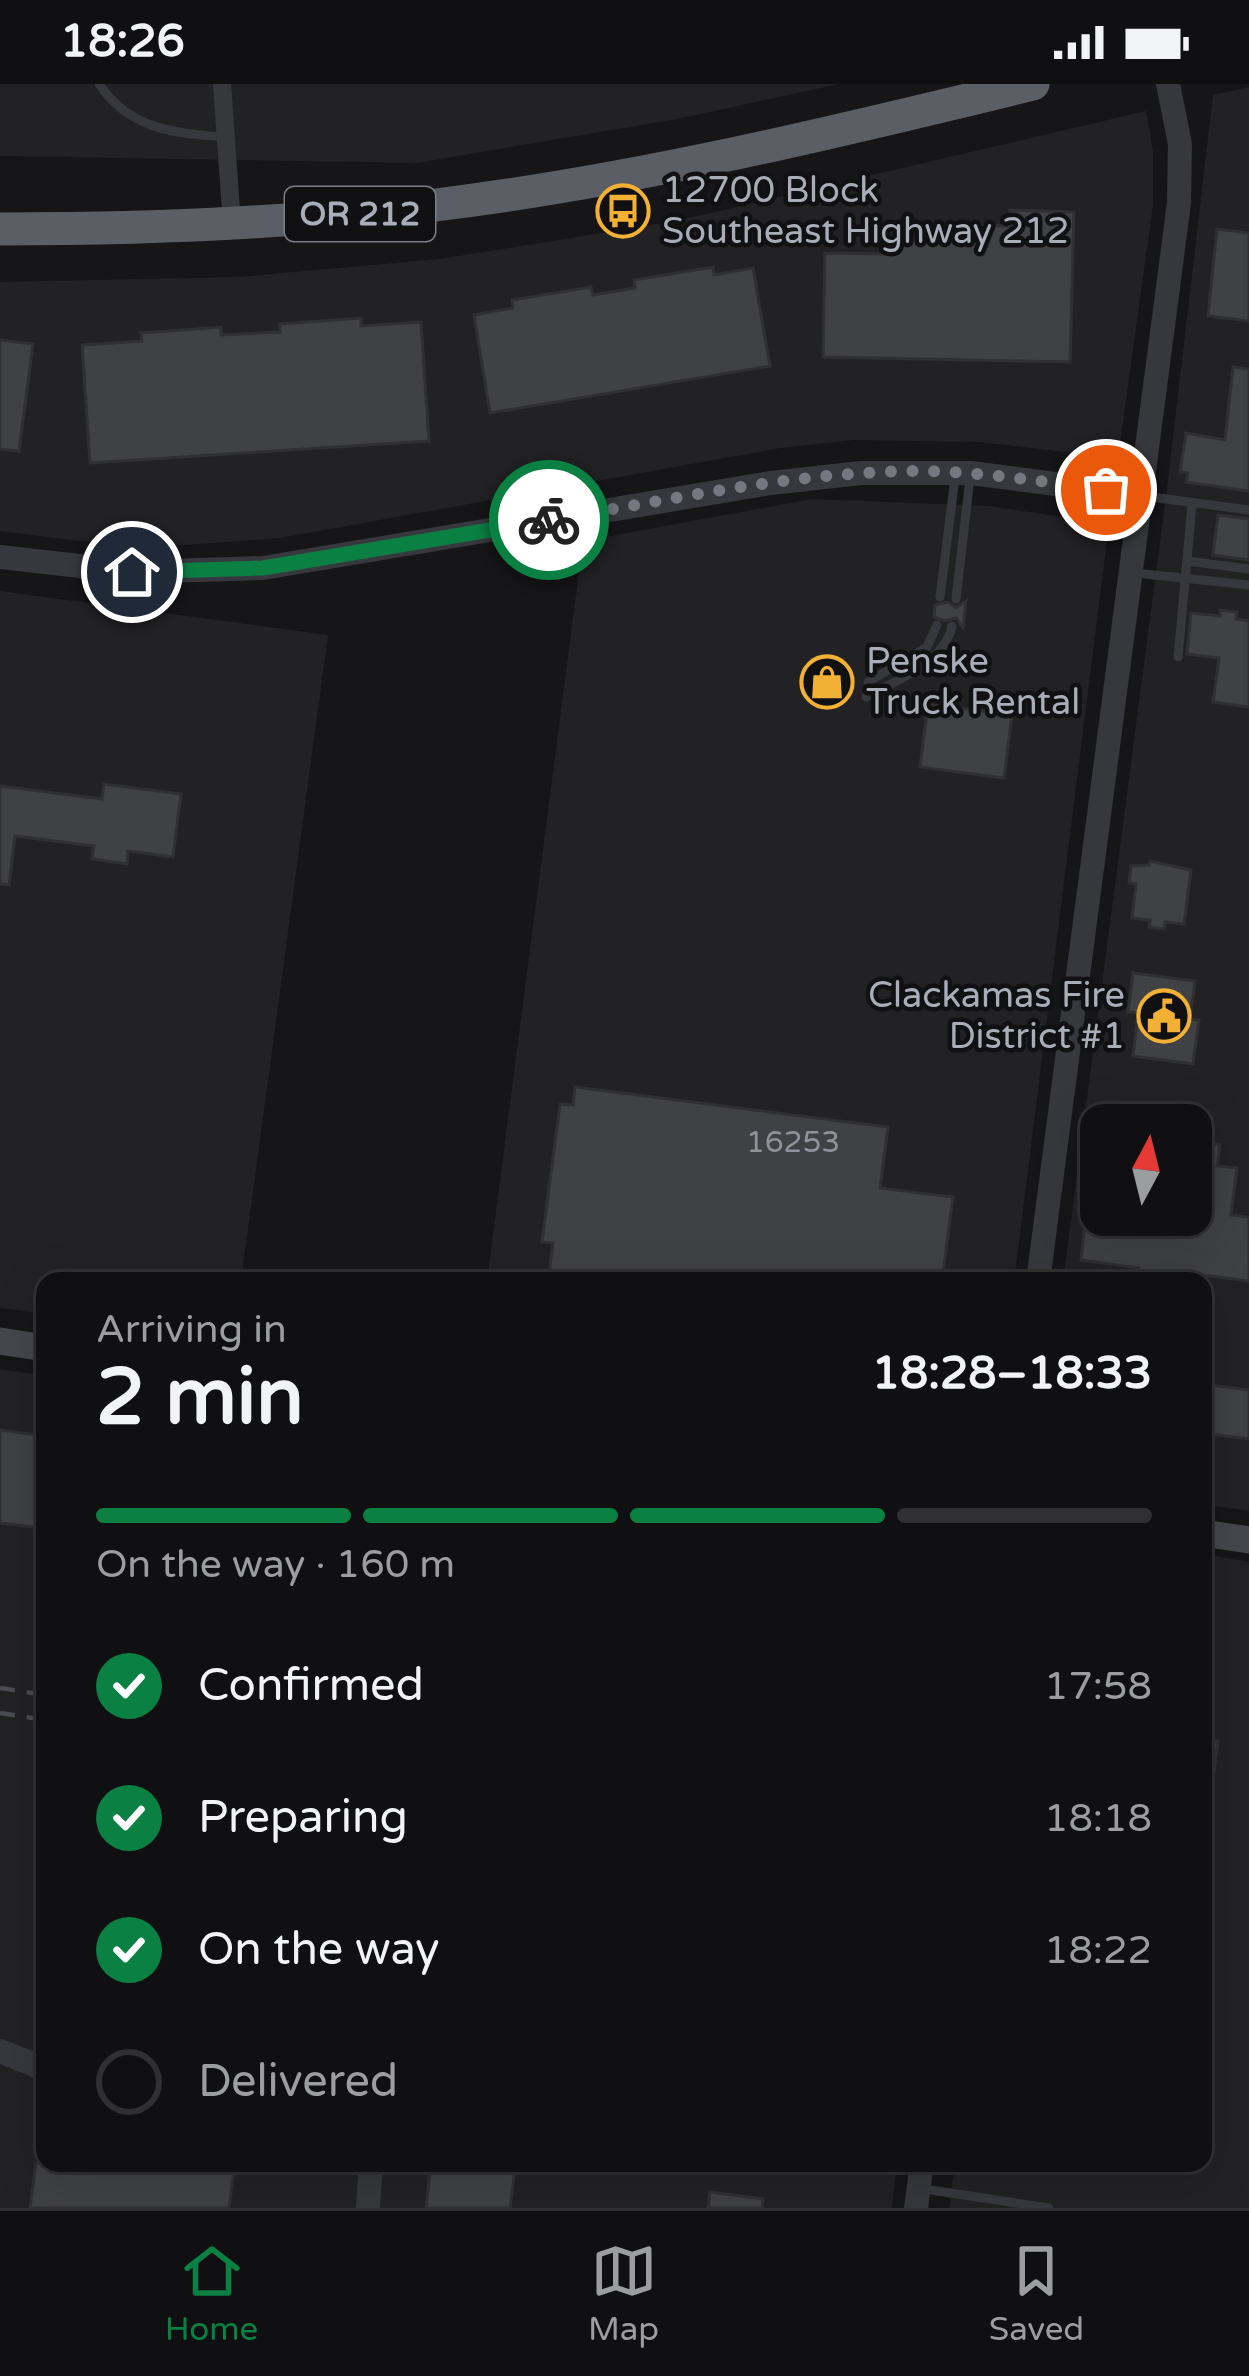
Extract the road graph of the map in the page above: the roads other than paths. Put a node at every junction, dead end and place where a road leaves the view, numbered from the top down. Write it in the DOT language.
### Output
graph roads {
  1 [pos="99,84"];
  2 [pos="222,84"];
  3 [pos="1033,84"];
  4 [pos="1168,84"];
  5 [pos="965,92"];
  6 [pos="224,137"];
  7 [pos="232,224"];
  8 [pos="0,229"];
  9 [pos="963,472"];
  10 [pos="1139,495"];
  11 [pos="1192,505"];
  12 [pos="1249,510"];
  13 [pos="0,557"];
  14 [pos="1187,561"];
  15 [pos="1249,569"];
  16 [pos="1129,572"];
  17 [pos="1186,579"];
  18 [pos="1249,585"];
  19 [pos="940,598"];
  20 [pos="956,599"];
  21 [pos="937,625"];
  22 [pos="952,626"];
  23 [pos="1178,657"];
  24 [pos="868,682"];
  25 [pos="866,697"];
  26 [pos="1039,1272"];
  27 [pos="0,1341"];
  28 [pos="36,1347"];
  29 [pos="1212,1534"];
  30 [pos="1249,1540"];
  31 [pos="0,2051"];
  32 [pos="36,2065"];
  33 [pos="370,2172"];
  34 [pos="919,2186"];
  35 [pos="988,2204"];
  36 [pos="368,2208"];
  37 [pos="1049,2208"];
  1 -- 6 [label="lane"];
  2 -- 6 [label="street"];
  3 -- 5 [label="highway, OR 212"];
  4 -- 10 [label="street"];
  5 -- 7 [label="highway, OR 212"];
  6 -- 7 [label="street"];
  7 -- 8 [label="highway, OR 212"];
  9 -- 10 [label="street"];
  9 -- 13 [label="street"];
  9 -- 19 [label="lane"];
  9 -- 20 [label="lane"];
  10 -- 11 [label="lane"];
  10 -- 16 [label="street"];
  11 -- 12 [label="lane"];
  11 -- 14 [label="lane"];
  14 -- 15 [label="lane"];
  14 -- 17 [label="lane"];
  16 -- 17 [label="lane"];
  16 -- 26 [label="street"];
  17 -- 18 [label="lane"];
  17 -- 23 [label="lane"];
  21 -- 24 [label="lane"];
  22 -- 25 [label="lane"];
  27 -- 28 [label="main road"];
  29 -- 30 [label="main road"];
  31 -- 32 [label="street"];
  33 -- 36 [label="street"];
  34 -- 35 [label="lane"];
  35 -- 37 [label="lane"];
}
